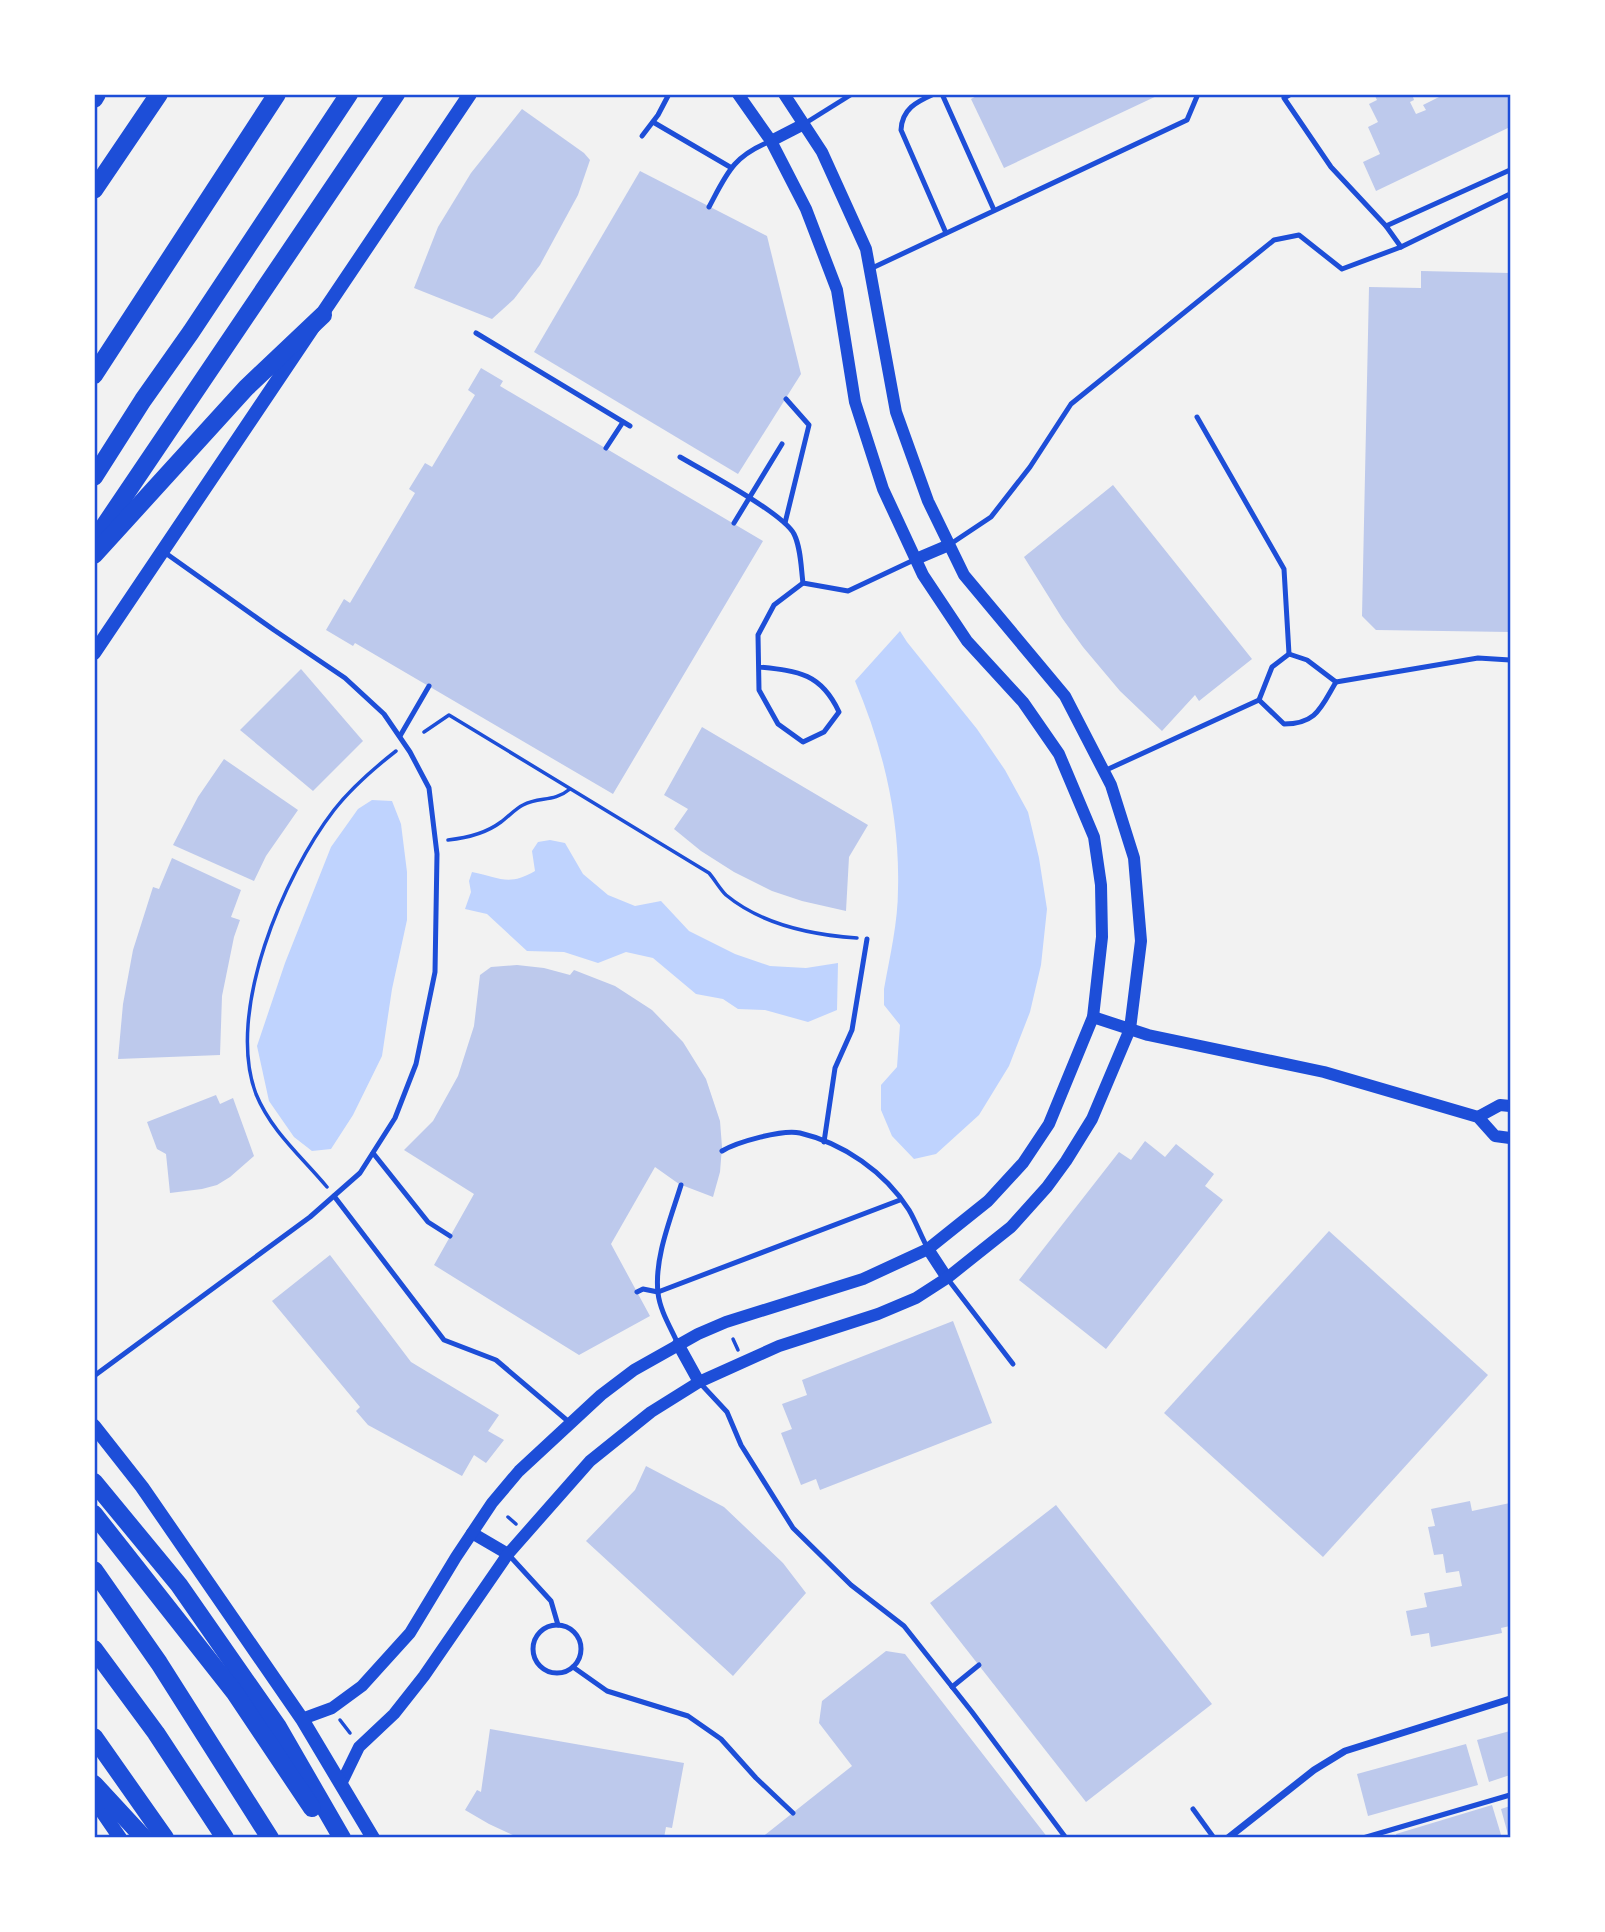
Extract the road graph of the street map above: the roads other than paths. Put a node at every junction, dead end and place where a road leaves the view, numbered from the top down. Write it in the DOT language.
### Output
graph roads {
  1 [pos="159,94"];
  2 [pos="277,94"];
  3 [pos="349,94"];
  4 [pos="396,94"];
  5 [pos="470,94"];
  6 [pos="669,94"];
  7 [pos="738,94"];
  8 [pos="784,94"];
  9 [pos="852,94"];
  10 [pos="934,94"];
  11 [pos="942,94"];
  12 [pos="1198,94"];
  13 [pos="1291,94"];
  14 [pos="653,122"];
  15 [pos="804,124"];
  16 [pos="642,136"];
  17 [pos="771,141"];
  18 [pos="730,167"];
  19 [pos="1510,170"];
  20 [pos="94,190"];
  21 [pos="1510,194"];
  22 [pos="709,206"];
  23 [pos="994,210"];
  24 [pos="1386,226"];
  25 [pos="946,233"];
  26 [pos="1401,247"];
  27 [pos="869,270"];
  28 [pos="323,315"];
  29 [pos="476,333"];
  30 [pos="94,374"];
  31 [pos="786,399"];
  32 [pos="1197,417"];
  33 [pos="622,422"];
  34 [pos="630,426"];
  35 [pos="782,444"];
  36 [pos="606,448"];
  37 [pos="110,454"];
  38 [pos="680,457"];
  39 [pos="94,469"];
  40 [pos="94,477"];
  41 [pos="749,498"];
  42 [pos="734,523"];
  43 [pos="785,523"];
  44 [pos="94,541"];
  45 [pos="949,545"];
  46 [pos="164,552"];
  47 [pos="94,555"];
  48 [pos="916,559"];
  49 [pos="803,583"];
  50 [pos="94,653"];
  51 [pos="1289,654"];
  52 [pos="1510,660"];
  53 [pos="759,667"];
  54 [pos="1336,681"];
  55 [pos="429,686"];
  56 [pos="1259,699"];
  57 [pos="400,736"];
  58 [pos="1104,771"];
  59 [pos="867,939"];
  60 [pos="1093,1017"];
  61 [pos="1130,1029"];
  62 [pos="1510,1106"];
  63 [pos="1478,1117"];
  64 [pos="1510,1138"];
  65 [pos="824,1142"];
  66 [pos="722,1152"];
  67 [pos="373,1153"];
  68 [pos="681,1185"];
  69 [pos="334,1196"];
  70 [pos="900,1200"];
  71 [pos="450,1236"];
  72 [pos="928,1249"];
  73 [pos="947,1278"];
  74 [pos="637,1292"];
  75 [pos="658,1292"];
  76 [pos="678,1345"];
  77 [pos="1013,1364"];
  78 [pos="94,1376"];
  79 [pos="699,1382"];
  80 [pos="569,1422"];
  81 [pos="94,1426"];
  82 [pos="94,1482"];
  83 [pos="94,1514"];
  84 [pos="472,1533"];
  85 [pos="508,1554"];
  86 [pos="94,1570"];
  87 [pos="558,1625"];
  88 [pos="94,1649"];
  89 [pos="979,1665"];
  90 [pos="573,1667"];
  91 [pos="952,1686"];
  92 [pos="1510,1699"];
  93 [pos="302,1719"];
  94 [pos="94,1737"];
  95 [pos="94,1784"];
  96 [pos="341,1784"];
  97 [pos="1510,1795"];
  98 [pos="94,1799"];
  99 [pos="1193,1809"];
  100 [pos="793,1812"];
  101 [pos="120,1838"];
  102 [pos="133,1838"];
  103 [pos="144,1838"];
  104 [pos="166,1838"];
  105 [pos="225,1838"];
  106 [pos="270,1838"];
  107 [pos="331,1838"];
  108 [pos="342,1838"];
  109 [pos="373,1838"];
  110 [pos="1066,1838"];
  111 [pos="1214,1838"];
  112 [pos="1228,1838"];
  113 [pos="1363,1838"];
  1 -- 20 [label="highway"];
  2 -- 30 [label="highway"];
  3 -- 37 [label="highway"];
  4 -- 44 [label="highway"];
  5 -- 28 [label="main road"];
  6 -- 14 [label="lane"];
  7 -- 17 [label="street"];
  8 -- 15 [label="street"];
  9 -- 15 [label="lane"];
  10 -- 25 [label="lane"];
  11 -- 23 [label="lane"];
  12 -- 23 [label="lane"];
  13 -- 24 [label="lane"];
  14 -- 16 [label="lane"];
  14 -- 18 [label="lane"];
  15 -- 17 [label="street"];
  15 -- 27 [label="street"];
  17 -- 18 [label="lane"];
  17 -- 48 [label="street"];
  18 -- 22 [label="lane"];
  19 -- 24 [label="lane"];
  21 -- 26 [label="lane"];
  23 -- 25 [label="lane"];
  24 -- 26 [label="lane"];
  25 -- 27 [label="lane"];
  26 -- 45 [label="lane"];
  27 -- 45 [label="street"];
  28 -- 46 [label="main road"];
  28 -- 47 [label="highway"];
  29 -- 33 [label="lane"];
  31 -- 43 [label="lane"];
  32 -- 51 [label="lane"];
  33 -- 34 [label="lane"];
  33 -- 36 [label="lane"];
  35 -- 41 [label="lane"];
  37 -- 39 [label="highway"];
  37 -- 40 [label="highway"];
  38 -- 41 [label="lane"];
  41 -- 42 [label="lane"];
  41 -- 43 [label="lane"];
  43 -- 49 [label="lane"];
  45 -- 48 [label="street"];
  45 -- 58 [label="street"];
  46 -- 50 [label="main road"];
  46 -- 57 [label="lane"];
  48 -- 49 [label="lane"];
  48 -- 60 [label="street"];
  49 -- 53 [label="lane"];
  51 -- 54 [label="lane"];
  51 -- 56 [label="lane"];
  52 -- 54 [label="lane"];
  53 -- 53 [label="lane"];
  54 -- 56 [label="lane"];
  55 -- 57 [label="lane"];
  56 -- 58 [label="lane"];
  57 -- 67 [label="lane"];
  58 -- 61 [label="street"];
  59 -- 65 [label="lane"];
  60 -- 61 [label="street"];
  60 -- 72 [label="street"];
  61 -- 63 [label="street"];
  61 -- 73 [label="street"];
  62 -- 63 [label="street"];
  63 -- 64 [label="street"];
  65 -- 66 [label="lane"];
  65 -- 70 [label="lane"];
  67 -- 69 [label="lane"];
  67 -- 71 [label="lane"];
  68 -- 75 [label="lane"];
  69 -- 78 [label="lane"];
  69 -- 80 [label="lane"];
  70 -- 72 [label="lane"];
  70 -- 75 [label="lane"];
  72 -- 73 [label="street"];
  72 -- 76 [label="street"];
  73 -- 77 [label="lane"];
  73 -- 79 [label="street"];
  74 -- 75 [label="lane"];
  75 -- 76 [label="lane"];
  76 -- 79 [label="street"];
  76 -- 80 [label="street"];
  79 -- 85 [label="street"];
  79 -- 91 [label="lane"];
  80 -- 84 [label="street"];
  81 -- 93 [label="main road"];
  82 -- 108 [label="highway"];
  83 -- 107 [label="highway"];
  84 -- 85 [label="street"];
  84 -- 93 [label="street"];
  85 -- 87 [label="lane"];
  85 -- 96 [label="street"];
  86 -- 106 [label="highway"];
  87 -- 90 [label="lane"];
  87 -- 90 [label="lane"];
  88 -- 105 [label="highway"];
  89 -- 91 [label="lane"];
  90 -- 100 [label="lane"];
  91 -- 110 [label="lane"];
  92 -- 112 [label="street"];
  93 -- 96 [label="main road"];
  94 -- 104 [label="highway"];
  95 -- 103 [label="highway"];
  96 -- 109 [label="main road"];
  97 -- 113 [label="lane"];
  98 -- 101 [label="main road"];
  98 -- 102 [label="highway"];
  99 -- 111 [label="lane"];
}
